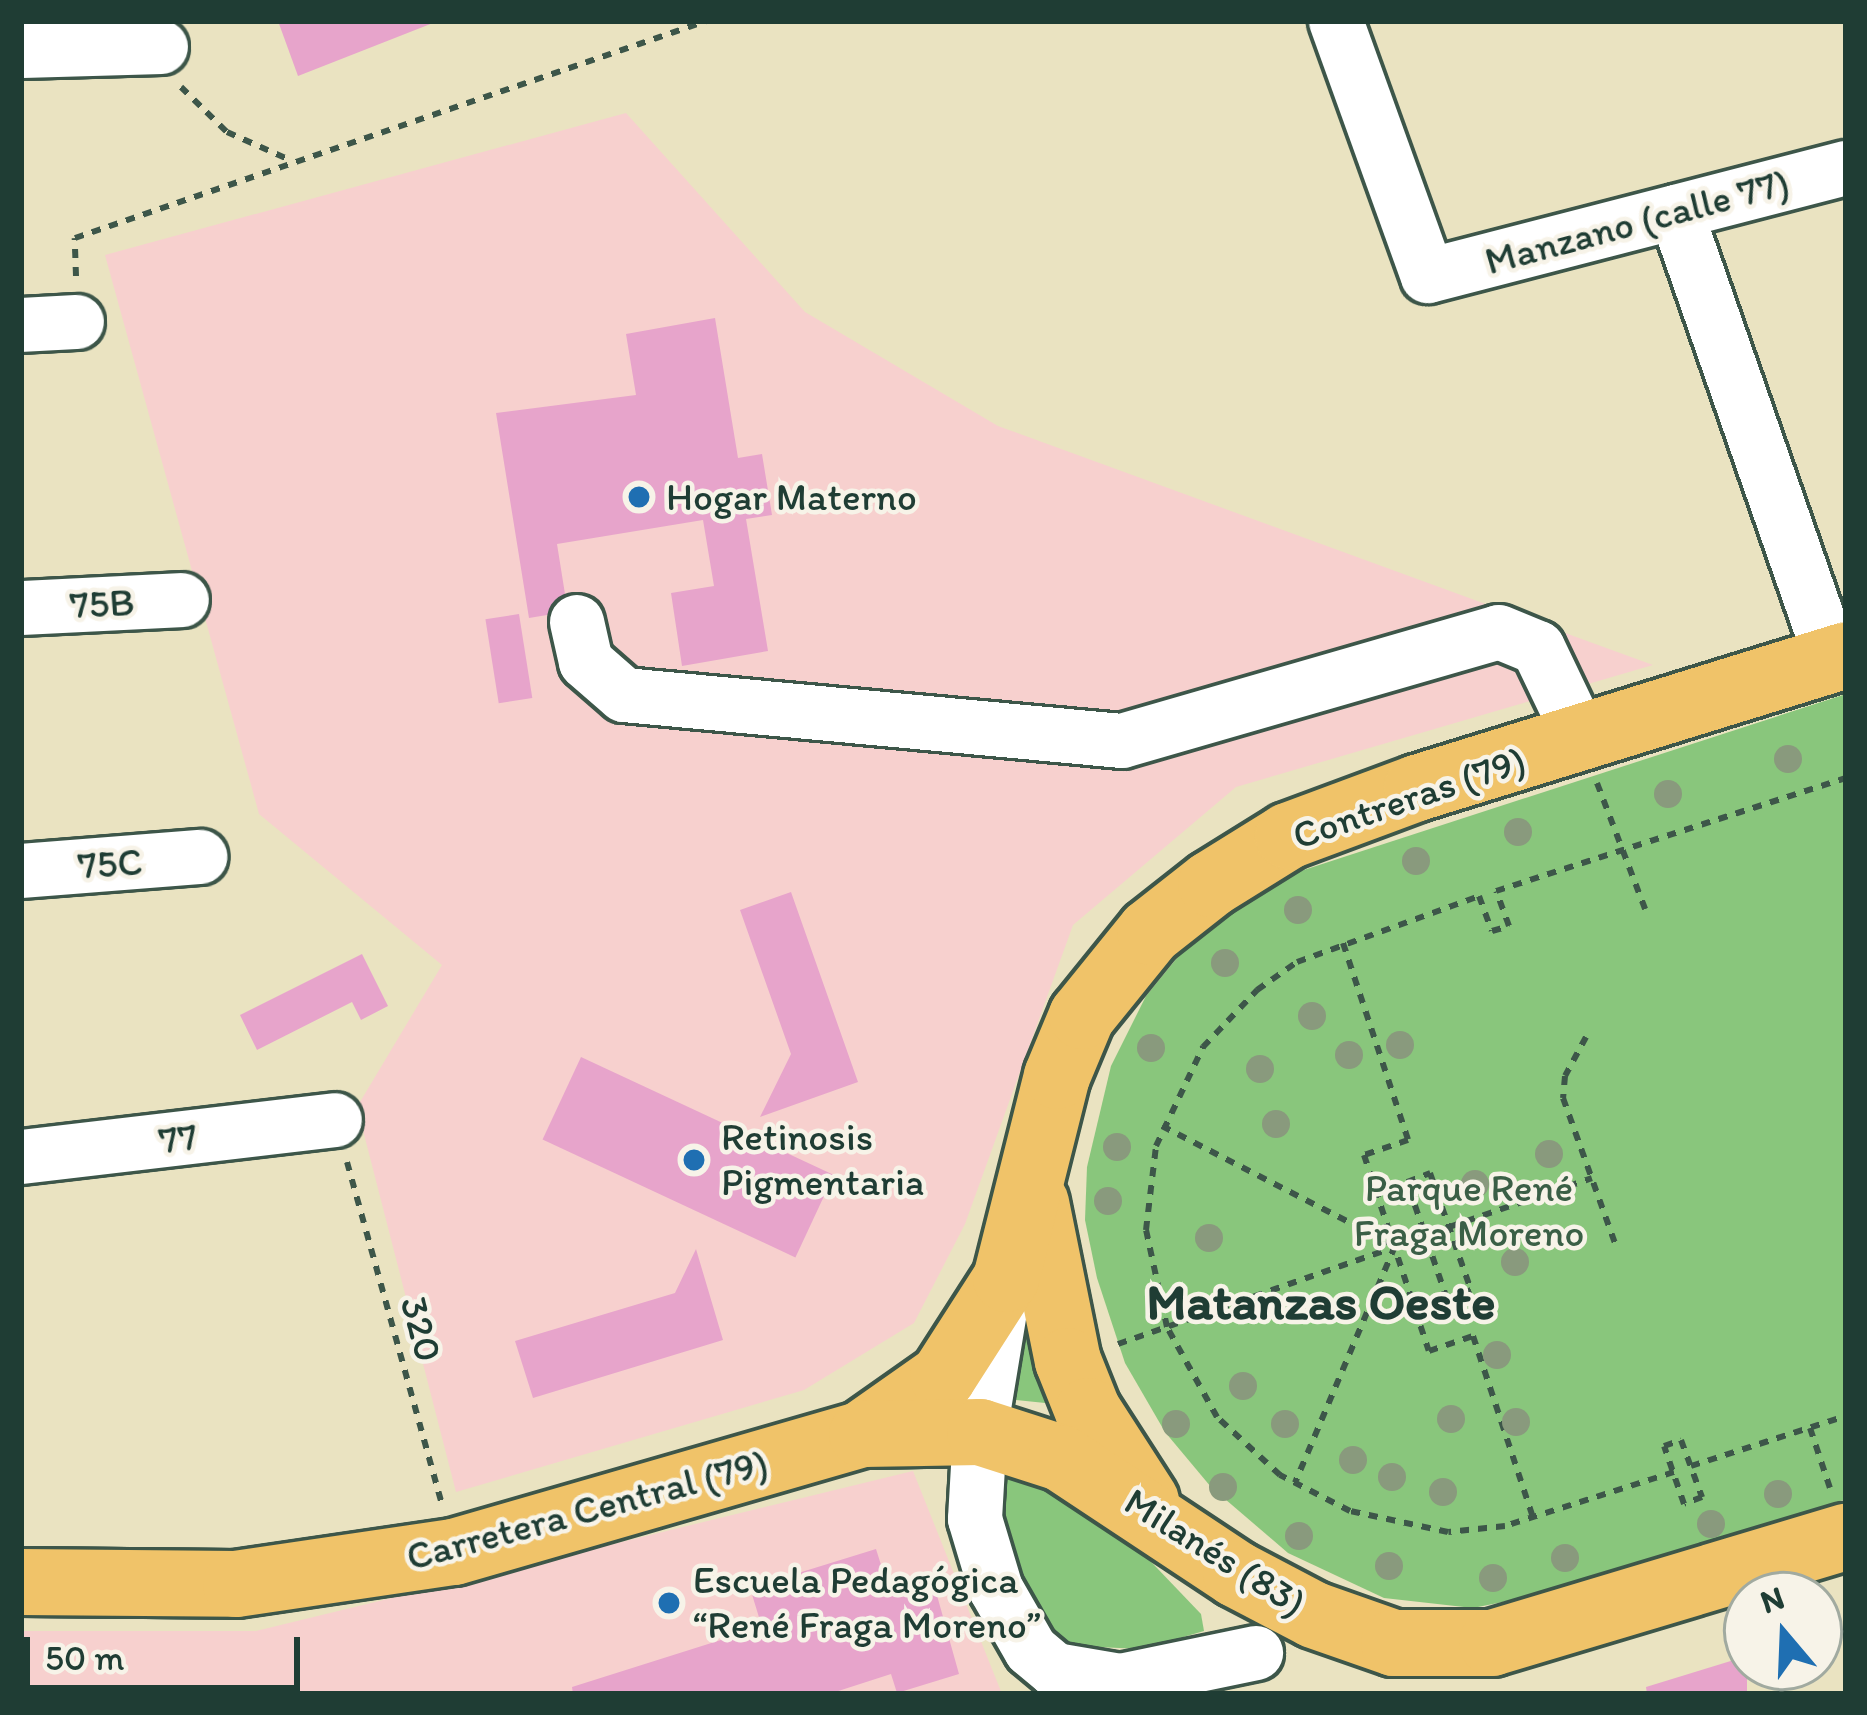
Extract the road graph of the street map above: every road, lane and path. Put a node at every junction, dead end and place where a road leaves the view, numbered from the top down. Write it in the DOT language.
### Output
graph roads {
  1 [pos="706,21"];
  2 [pos="1336,21"];
  3 [pos="161,47"];
  4 [pos="21,51"];
  5 [pos="291,160"];
  6 [pos="1846,168"];
  7 [pos="1676,212"];
  8 [pos="77,322"];
  9 [pos="21,325"];
  10 [pos="182,600"];
  11 [pos="21,608"];
  12 [pos="577,622"];
  13 [pos="1839,657"];
  14 [pos="1588,757"];
  15 [pos="1846,778"];
  16 [pos="1619,851"];
  17 [pos="200,857"];
  18 [pos="21,871"];
  19 [pos="1645,909"];
  20 [pos="1343,943"];
  21 [pos="1586,1037"];
  22 [pos="335,1120"];
  23 [pos="1162,1126"];
  24 [pos="21,1157"];
  25 [pos="1592,1178"];
  26 [pos="1033,1181"];
  27 [pos="1449,1227"];
  28 [pos="1426,1236"];
  29 [pos="1615,1243"];
  30 [pos="1395,1246"];
  31 [pos="1006,1279"];
  32 [pos="1167,1327"];
  33 [pos="1846,1416"];
  34 [pos="1810,1428"];
  35 [pos="980,1432"];
  36 [pos="862,1434"];
  37 [pos="1690,1466"];
  38 [pos="1673,1472"];
  39 [pos="1295,1483"];
  40 [pos="1153,1512"];
  41 [pos="1533,1517"];
  42 [pos="1843,1529"];
  43 [pos="454,1552"];
  44 [pos="1236,1574"];
  45 [pos="21,1582"];
  46 [pos="1262,1673"];
  1 -- 5 [label="path"];
  2 -- 7 [label="street, Manzano (calle 77)"];
  3 -- 4 [label="street"];
  3 -- 5 [label="path"];
  5 -- 8 [label="path"];
  6 -- 7 [label="street, Manzano (calle 77)"];
  7 -- 13 [label="street"];
  8 -- 9 [label="street"];
  10 -- 11 [label="street, 75B"];
  12 -- 14 [label="street"];
  13 -- 14 [label="main road, Contreras (79)"];
  14 -- 16 [label="path"];
  14 -- 26 [label="main road, Contreras (79)"];
  15 -- 16 [label="path"];
  16 -- 19 [label="path"];
  16 -- 20 [label="path"];
  17 -- 18 [label="street, 75C"];
  20 -- 23 [label="path"];
  20 -- 30 [label="path"];
  21 -- 25 [label="path"];
  22 -- 24 [label="street, 77"];
  22 -- 43 [label="path, 320"];
  23 -- 30 [label="path"];
  23 -- 32 [label="path"];
  25 -- 27 [label="path"];
  25 -- 29 [label="path"];
  26 -- 31 [label="main road, Contreras (79)"];
  26 -- 40 [label="main road"];
  27 -- 28 [label="path"];
  27 -- 28 [label="path"];
  28 -- 30 [label="path"];
  30 -- 32 [label="path"];
  30 -- 39 [label="path"];
  30 -- 41 [label="path"];
  31 -- 35 [label="street"];
  31 -- 36 [label="main road, Contreras (79)"];
  32 -- 39 [label="path"];
  33 -- 34 [label="path"];
  34 -- 37 [label="path"];
  34 -- 42 [label="path"];
  35 -- 36 [label="main road, Milanés (83)"];
  35 -- 40 [label="main road, Milanés (83)"];
  35 -- 46 [label="street"];
  36 -- 43 [label="main road, Carretera Central (79)"];
  37 -- 38 [label="path"];
  37 -- 38 [label="path"];
  38 -- 41 [label="path"];
  39 -- 41 [label="path"];
  40 -- 44 [label="main road, Milanés (83)"];
  42 -- 44 [label="main road, Milanés (83)"];
  43 -- 45 [label="main road, Carretera Central (79)"];
  44 -- 46 [label="street"];
}
